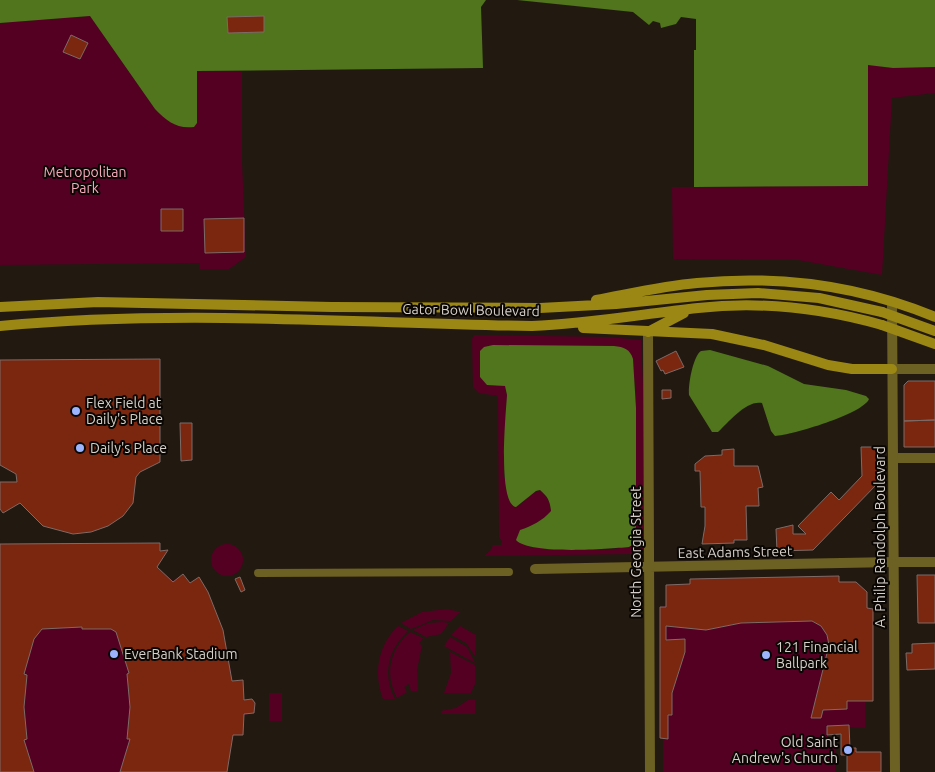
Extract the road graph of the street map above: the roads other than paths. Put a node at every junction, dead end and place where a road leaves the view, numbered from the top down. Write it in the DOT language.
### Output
graph roads {
  1 [pos="892,302"];
  2 [pos="0,307"];
  3 [pos="556,308"];
  4 [pos="699,308"];
  5 [pos="935,317"];
  6 [pos="0,326"];
  7 [pos="532,326"];
  8 [pos="935,331"];
  9 [pos="648,332"];
  10 [pos="935,344"];
  11 [pos="892,369"];
  12 [pos="935,369"];
  13 [pos="893,458"];
  14 [pos="935,458"];
  15 [pos="894,562"];
  16 [pos="935,562"];
  17 [pos="650,567"];
  18 [pos="535,569"];
  19 [pos="509,572"];
  20 [pos="258,573"];
  21 [pos="650,772"];
  22 [pos="895,772"];
  1 -- 3 [label="main road"];
  1 -- 5 [label="main road"];
  1 -- 11 [label="street, A. Philip Randolph Boulevard"];
  2 -- 3 [label="main road, Gator Bowl Boulevard"];
  3 -- 8 [label="main road, Gator Bowl Boulevard, bridge"];
  4 -- 7 [label="main road, Gator Bowl Boulevard"];
  4 -- 9 [label="main road"];
  4 -- 10 [label="main road, Gator Bowl Boulevard, bridge"];
  6 -- 7 [label="main road, Gator Bowl Boulevard"];
  7 -- 9 [label="main road"];
  9 -- 11 [label="main road"];
  9 -- 17 [label="street, North Georgia Street"];
  11 -- 12 [label="street"];
  11 -- 13 [label="street, A. Philip Randolph Boulevard"];
  13 -- 14 [label="street"];
  13 -- 15 [label="street, A. Philip Randolph Boulevard"];
  15 -- 16 [label="street, East Adams Street"];
  15 -- 17 [label="street, East Adams Street"];
  15 -- 22 [label="street, A. Philip Randolph Boulevard"];
  17 -- 18 [label="street, East Adams Street"];
  17 -- 21 [label="street, North Georgia Street"];
  19 -- 20 [label="street"];
}
